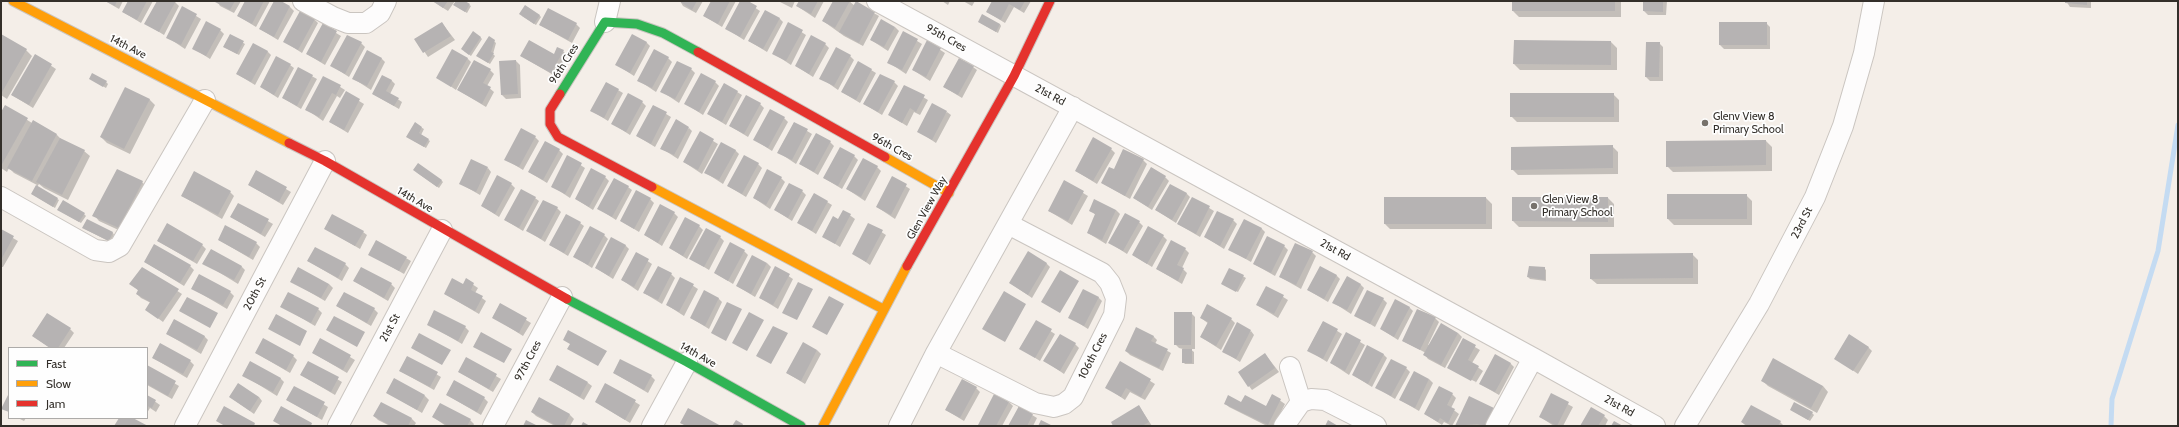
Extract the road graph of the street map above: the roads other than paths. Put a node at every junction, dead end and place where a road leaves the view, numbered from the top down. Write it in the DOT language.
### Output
graph roads {
  1 [pos="13,1"];
  2 [pos="303,1"];
  3 [pos="386,1"];
  4 [pos="610,1"];
  5 [pos="877,1"];
  6 [pos="1050,1"];
  7 [pos="1874,1"];
  8 [pos="605,22"];
  9 [pos="1014,76"];
  10 [pos="205,100"];
  11 [pos="1073,107"];
  12 [pos="325,161"];
  13 [pos="949,193"];
  14 [pos="1,197"];
  15 [pos="1008,224"];
  16 [pos="442,230"];
  17 [pos="562,297"];
  18 [pos="883,309"];
  19 [pos="936,353"];
  20 [pos="1533,358"];
  21 [pos="687,362"];
  22 [pos="1290,367"];
  23 [pos="1301,402"];
  24 [pos="185,426"];
  25 [pos="338,426"];
  26 [pos="493,426"];
  27 [pos="652,426"];
  28 [pos="801,426"];
  29 [pos="823,426"];
  30 [pos="899,426"];
  31 [pos="1284,426"];
  32 [pos="1376,426"];
  33 [pos="1496,426"];
  34 [pos="1655,426"];
  35 [pos="1685,426"];
  1 -- 10 [label="street, 14th Ave"];
  2 -- 3 [label="street"];
  4 -- 8 [label="street"];
  5 -- 9 [label="street, 95th Cres"];
  6 -- 9 [label="street, Glen View Way"];
  7 -- 35 [label="street, 23rd St"];
  8 -- 13 [label="street, 96th Cres"];
  8 -- 18 [label="street, 96th Cres"];
  9 -- 11 [label="street, 21st Rd"];
  9 -- 13 [label="street, Glen View Way"];
  10 -- 12 [label="street, 14th Ave"];
  10 -- 14 [label="street"];
  11 -- 15 [label="street"];
  11 -- 20 [label="street, 21st Rd"];
  12 -- 16 [label="street, 14th Ave"];
  12 -- 24 [label="street, 20th St"];
  13 -- 18 [label="street, Glen View Way"];
  15 -- 19 [label="street"];
  15 -- 19 [label="street, 106th Cres"];
  16 -- 17 [label="street, 14th Ave"];
  16 -- 25 [label="street, 21st St"];
  17 -- 21 [label="street, 14th Ave"];
  17 -- 26 [label="street, 97th Cres"];
  18 -- 29 [label="street, Glen View Way"];
  19 -- 30 [label="street"];
  20 -- 33 [label="street"];
  20 -- 34 [label="street, 21st Rd"];
  21 -- 27 [label="street"];
  21 -- 28 [label="street, 14th Ave"];
  22 -- 23 [label="street"];
  23 -- 31 [label="street"];
  23 -- 32 [label="street"];
}
